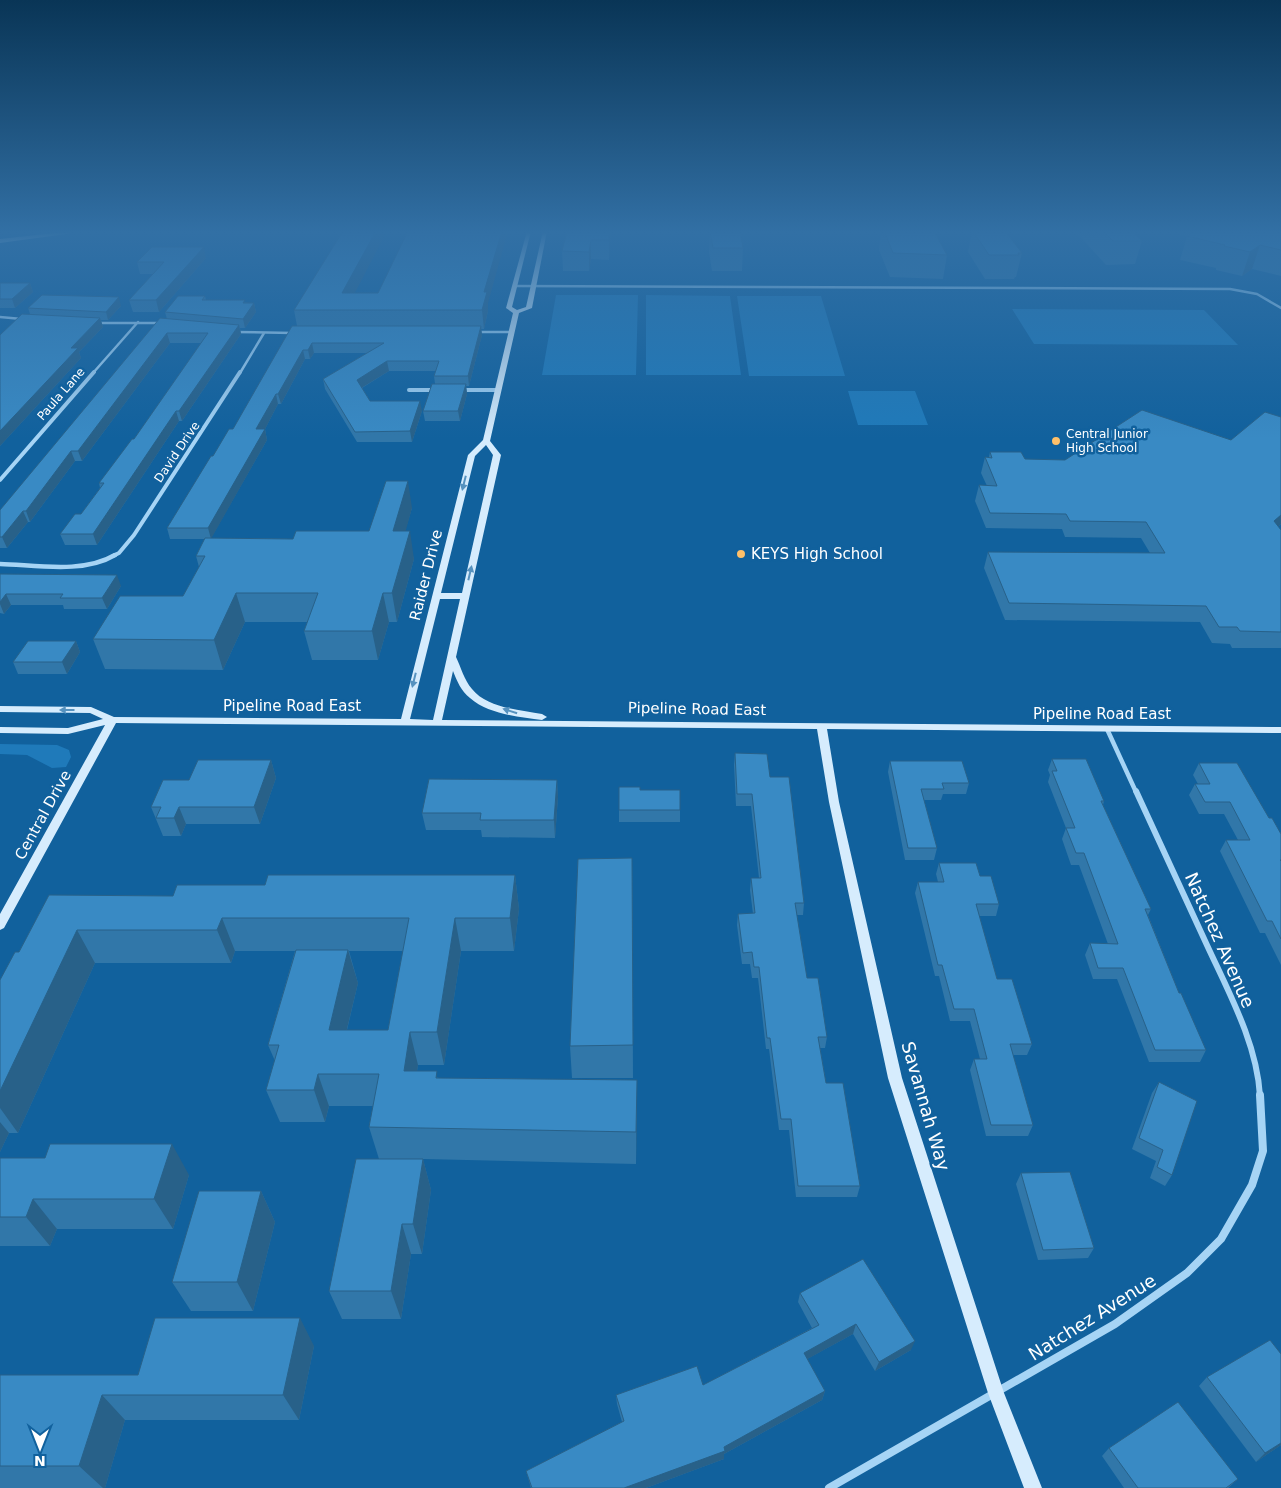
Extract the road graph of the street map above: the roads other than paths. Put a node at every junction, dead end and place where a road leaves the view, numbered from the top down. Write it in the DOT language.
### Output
graph roads {
  1 [pos="511,300"];
  2 [pos="530,300"];
  3 [pos="1271,300"];
  4 [pos="1281,308"];
  5 [pos="516,312"];
  6 [pos="0,316"];
  7 [pos="6,317"];
  8 [pos="24,320"];
  9 [pos="138,322"];
  10 [pos="0,323"];
  11 [pos="91,323"];
  12 [pos="165,324"];
  13 [pos="234,332"];
  14 [pos="472,332"];
  15 [pos="511,332"];
  16 [pos="264,333"];
  17 [pos="303,333"];
  18 [pos="409,390"];
  19 [pos="438,390"];
  20 [pos="458,390"];
  21 [pos="498,390"];
  22 [pos="486,441"];
  23 [pos="0,480"];
  24 [pos="0,564"];
  25 [pos="436,596"];
  26 [pos="465,596"];
  27 [pos="451,655"];
  28 [pos="0,709"];
  29 [pos="113,720"];
  30 [pos="405,722"];
  31 [pos="437,722"];
  32 [pos="575,722"];
  33 [pos="821,725"];
  34 [pos="1107,729"];
  35 [pos="0,730"];
  36 [pos="1281,730"];
  37 [pos="0,925"];
  38 [pos="996,1393"];
  39 [pos="829,1488"];
  40 [pos="1033,1488"];
  1 -- 5 [label="main road, Raider Drive"];
  2 -- 5 [label="main road"];
  3 -- 4 [label="street"];
  5 -- 15 [label="main road, Raider Drive"];
  6 -- 7 [label="street"];
  7 -- 8 [label="street"];
  7 -- 10 [label="street"];
  9 -- 11 [label="street"];
  9 -- 12 [label="street"];
  9 -- 23 [label="street, Paula Lane"];
  13 -- 16 [label="street"];
  14 -- 15 [label="street"];
  15 -- 21 [label="main road, Raider Drive"];
  16 -- 17 [label="street"];
  16 -- 24 [label="street, David Drive"];
  18 -- 19 [label="street"];
  20 -- 21 [label="street"];
  21 -- 22 [label="main road, Raider Drive"];
  22 -- 25 [label="main road, Raider Drive, one-way"];
  26 -- 22 [label="main road, one-way"];
  25 -- 26 [label="main road"];
  25 -- 30 [label="main road, Raider Drive, one-way"];
  26 -- 27 [label="main road"];
  27 -- 31 [label="main road"];
  32 -- 27 [label="main road, one-way"];
  29 -- 28 [label="main road, one-way"];
  29 -- 30 [label="main road, Pipeline Road East"];
  29 -- 35 [label="main road"];
  29 -- 37 [label="main road, Central Drive"];
  30 -- 31 [label="main road, Pipeline Road East"];
  31 -- 32 [label="main road, Pipeline Road East"];
  32 -- 33 [label="main road, Pipeline Road East"];
  33 -- 34 [label="main road, Pipeline Road East"];
  33 -- 38 [label="main road, Savannah Way"];
  34 -- 36 [label="main road, Pipeline Road East"];
  34 -- 38 [label="street, Natchez Avenue"];
  38 -- 39 [label="street, Natchez Avenue"];
  38 -- 40 [label="main road, Savannah Way"];
}
